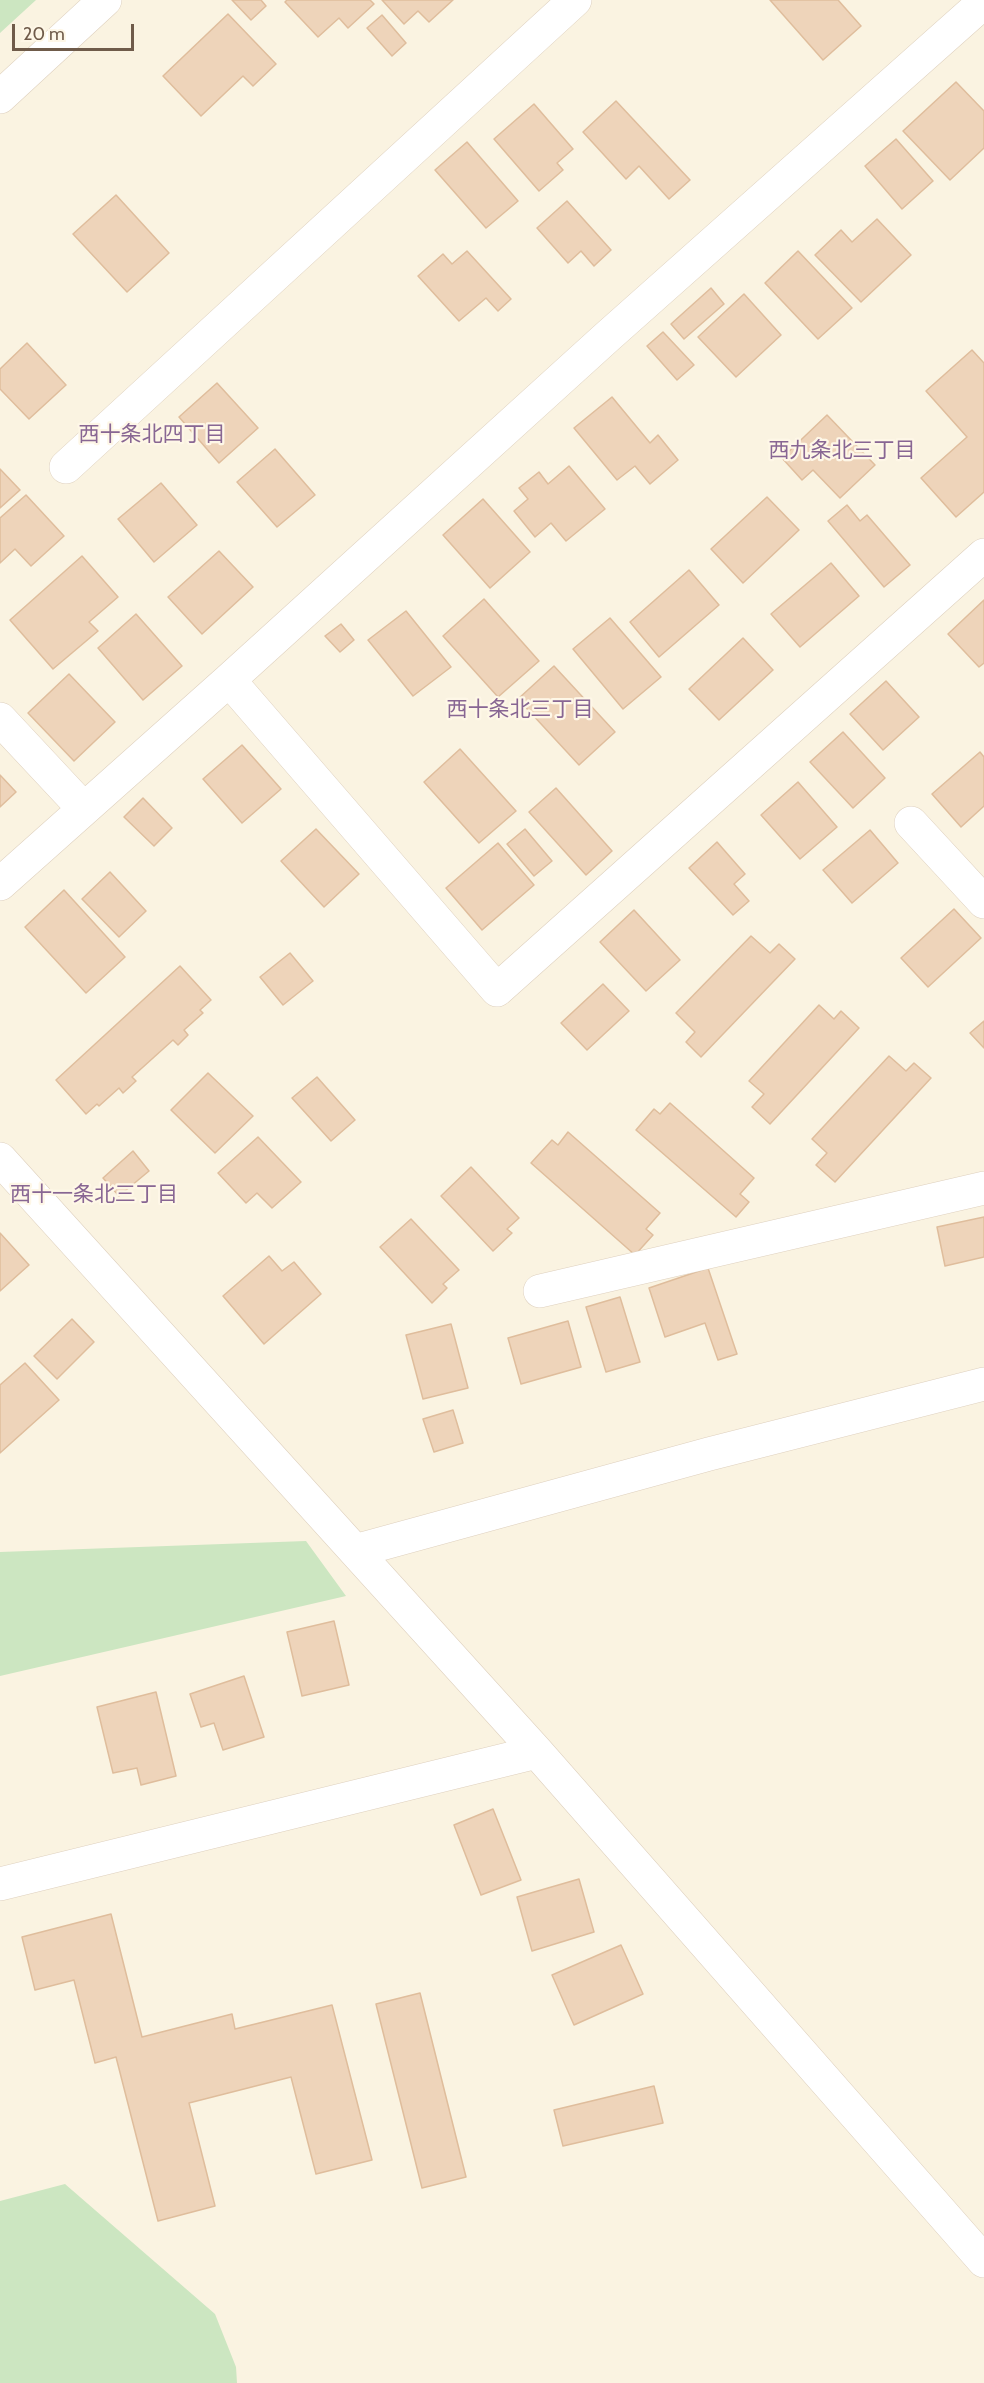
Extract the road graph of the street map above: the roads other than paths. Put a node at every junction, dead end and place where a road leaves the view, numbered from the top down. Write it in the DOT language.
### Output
graph roads {
  1 [pos="105,0"];
  2 [pos="575,0"];
  3 [pos="984,2"];
  4 [pos="0,97"];
  5 [pos="66,467"];
  6 [pos="984,555"];
  7 [pos="229,680"];
  8 [pos="0,719"];
  9 [pos="84,809"];
  10 [pos="911,823"];
  11 [pos="0,884"];
  12 [pos="984,902"];
  13 [pos="0,1160"];
  14 [pos="984,1188"];
  15 [pos="540,1291"];
  16 [pos="984,1384"];
  17 [pos="355,1551"];
  18 [pos="537,1752"];
  19 [pos="0,1884"];
  20 [pos="984,2261"];
  1 -- 4 [label="street"];
  2 -- 5 [label="street"];
  3 -- 7 [label="street"];
  6 -- 7 [label="street"];
  7 -- 9 [label="street"];
  8 -- 9 [label="street"];
  9 -- 11 [label="street"];
  10 -- 12 [label="street"];
  13 -- 17 [label="street"];
  14 -- 15 [label="street"];
  16 -- 17 [label="street"];
  17 -- 18 [label="street"];
  18 -- 19 [label="street"];
  18 -- 20 [label="street"];
}
